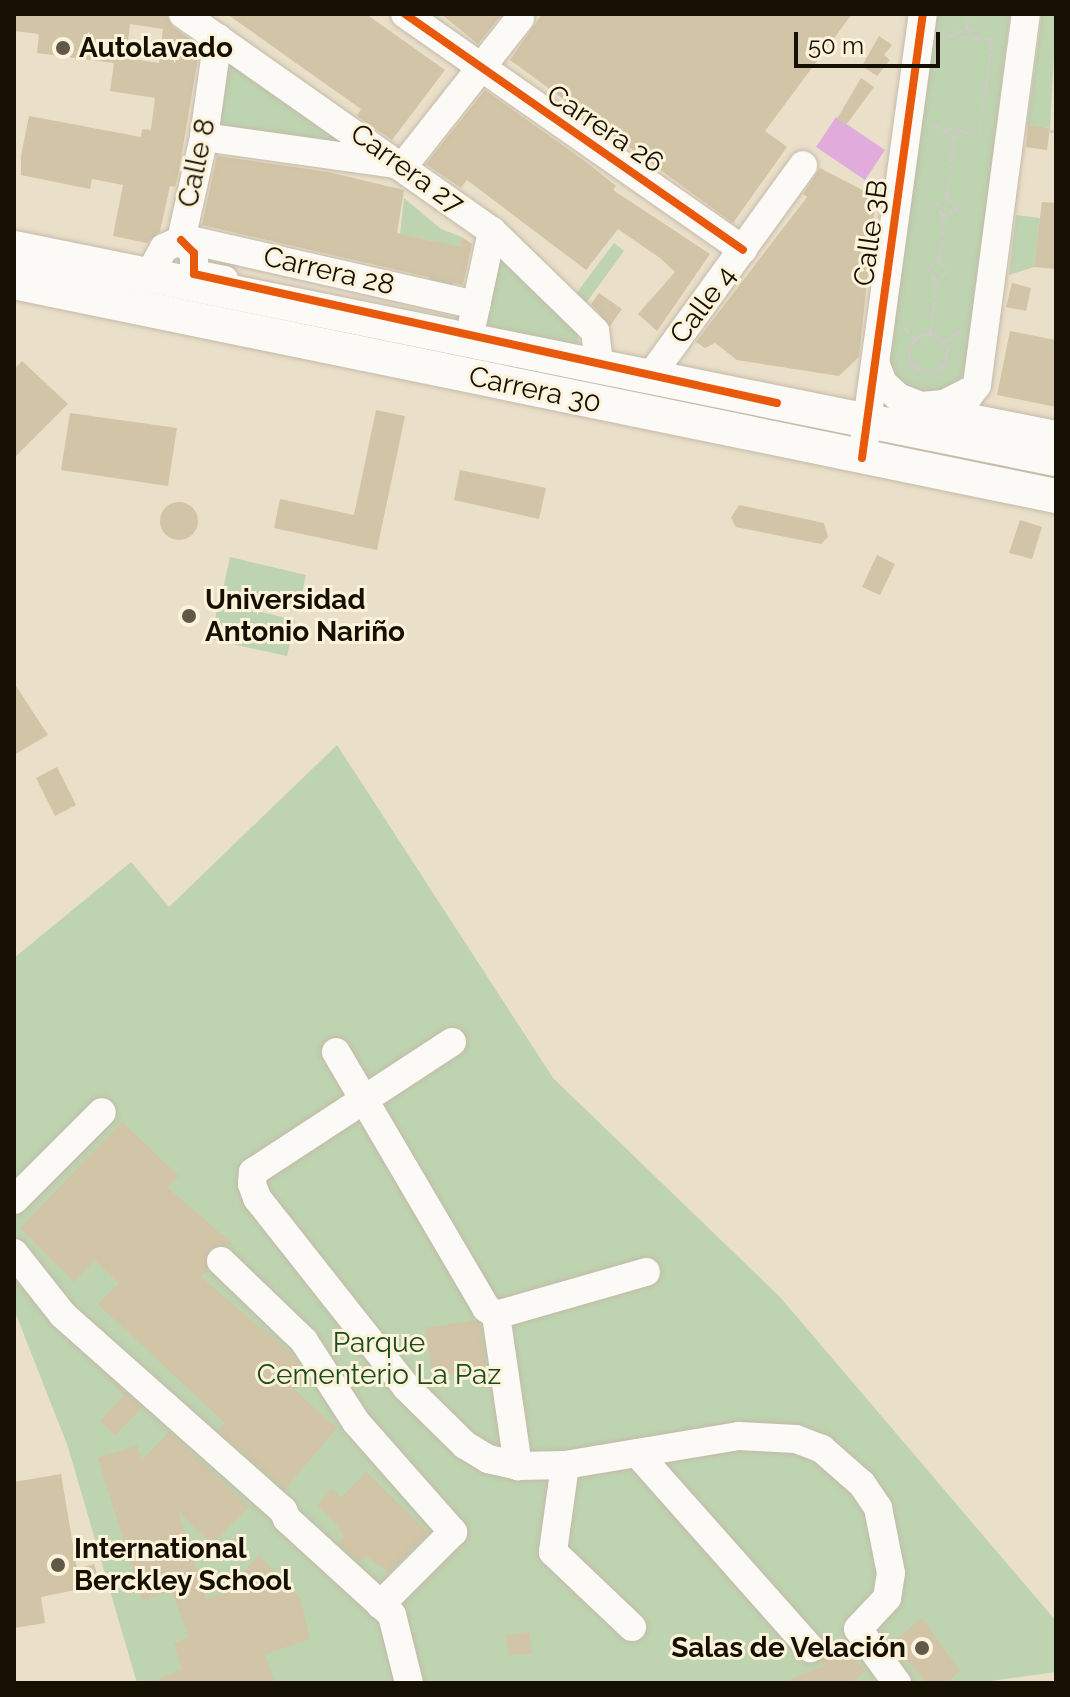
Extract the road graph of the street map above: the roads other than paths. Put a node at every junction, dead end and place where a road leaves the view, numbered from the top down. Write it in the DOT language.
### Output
graph roads {
  1 [pos="183,14"];
  2 [pos="405,14"];
  3 [pos="923,14"];
  4 [pos="1026,14"];
  5 [pos="520,18"];
  6 [pos="218,38"];
  7 [pos="478,69"];
  8 [pos="204,137"];
  9 [pos="404,165"];
  10 [pos="803,165"];
  11 [pos="492,231"];
  12 [pos="181,239"];
  13 [pos="14,248"];
  14 [pos="743,250"];
  15 [pos="150,273"];
  16 [pos="14,282"];
  17 [pos="598,355"];
  18 [pos="876,365"];
  19 [pos="657,367"];
  20 [pos="977,385"];
  21 [pos="777,403"];
  22 [pos="869,422"];
  23 [pos="941,423"];
  24 [pos="1056,435"];
  25 [pos="862,458"];
  26 [pos="1056,459"];
  27 [pos="918,467"];
  28 [pos="1056,496"];
  29 [pos="452,1042"];
  30 [pos="336,1052"];
  31 [pos="364,1101"];
  32 [pos="102,1112"];
  33 [pos="14,1200"];
  34 [pos="14,1253"];
  35 [pos="221,1261"];
  36 [pos="646,1272"];
  37 [pos="496,1315"];
  38 [pos="637,1453"];
  39 [pos="565,1465"];
  40 [pos="518,1466"];
  41 [pos="380,1605"];
  42 [pos="632,1627"];
  43 [pos="810,1648"];
  44 [pos="409,1683"];
  45 [pos="897,1683"];
  1 -- 6 [label="street, Carrera 27"];
  2 -- 7 [label="street, Carrera 26"];
  3 -- 18 [label="street, Calle 3B"];
  4 -- 20 [label="street"];
  5 -- 7 [label="street"];
  6 -- 8 [label="street, Calle 8"];
  6 -- 9 [label="street, Carrera 27"];
  7 -- 9 [label="street"];
  7 -- 14 [label="street, Carrera 26"];
  8 -- 9 [label="street"];
  8 -- 12 [label="street, Calle 8"];
  9 -- 11 [label="street, Carrera 27"];
  10 -- 14 [label="street, Calle 4"];
  11 -- 12 [label="street, Carrera 28"];
  11 -- 17 [label="street, Carrera 27"];
  12 -- 15 [label="street, Calle 8"];
  12 -- 21 [label="street"];
  13 -- 15 [label="main road, Carrera 30"];
  14 -- 19 [label="street, Calle 4"];
  15 -- 21 [label="main road, Carrera 30"];
  16 -- 25 [label="main road, Carrera 30"];
  18 -- 20 [label="street"];
  18 -- 22 [label="street, Calle 3B"];
  20 -- 23 [label="street"];
  21 -- 22 [label="main road, Carrera 30"];
  22 -- 23 [label="main road, Carrera 30"];
  22 -- 25 [label="street, Calle 3B"];
  23 -- 24 [label="street"];
  23 -- 26 [label="main road, Carrera 30"];
  23 -- 27 [label="main road"];
  25 -- 27 [label="main road, Carrera 30"];
  27 -- 28 [label="main road, Carrera 30"];
  29 -- 31 [label="street"];
  30 -- 31 [label="street"];
  31 -- 37 [label="street"];
  31 -- 40 [label="street"];
  32 -- 33 [label="street"];
  34 -- 41 [label="street"];
  35 -- 41 [label="street"];
  36 -- 37 [label="street"];
  37 -- 40 [label="street"];
  38 -- 39 [label="street"];
  38 -- 43 [label="street"];
  38 -- 45 [label="street"];
  39 -- 40 [label="street"];
  39 -- 42 [label="street"];
  41 -- 44 [label="street"];
}
